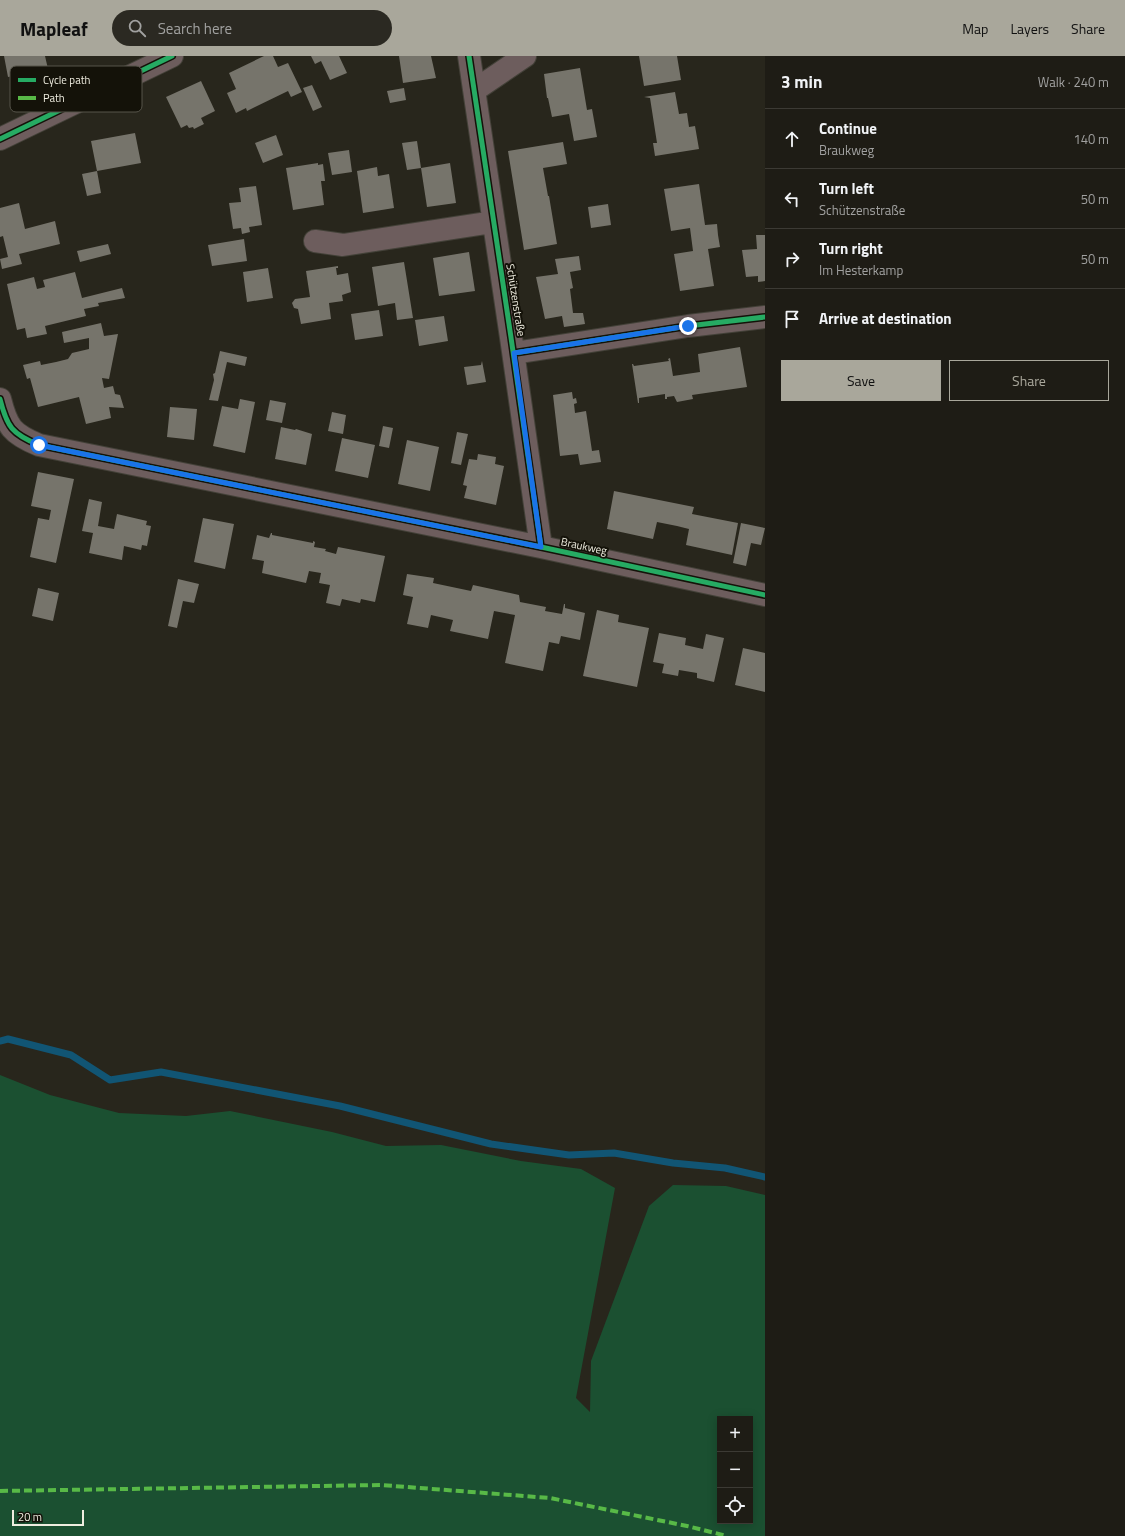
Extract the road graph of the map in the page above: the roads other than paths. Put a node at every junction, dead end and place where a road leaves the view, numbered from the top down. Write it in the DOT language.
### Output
graph roads {
  1 [pos="172,56"];
  2 [pos="469,56"];
  3 [pos="525,56"];
  4 [pos="142,70"];
  5 [pos="475,90"];
  6 [pos="56,112"];
  7 [pos="0,139"];
  8 [pos="493,222"];
  9 [pos="315,241"];
  10 [pos="765,317"];
  11 [pos="514,353"];
  12 [pos="0,399"];
  13 [pos="6,435"];
  14 [pos="541,547"];
  15 [pos="765,595"];
  1 -- 4 [label="street"];
  2 -- 5 [label="street, Schützenstraße"];
  3 -- 5 [label="street"];
  5 -- 8 [label="street, Schützenstraße"];
  6 -- 7 [label="street"];
  8 -- 9 [label="street"];
  8 -- 11 [label="street, Schützenstraße"];
  10 -- 11 [label="street"];
  11 -- 14 [label="street, Schützenstraße"];
  12 -- 13 [label="street, Braukweg"];
  13 -- 14 [label="street, Braukweg"];
  14 -- 15 [label="street, Braukweg"];
}
